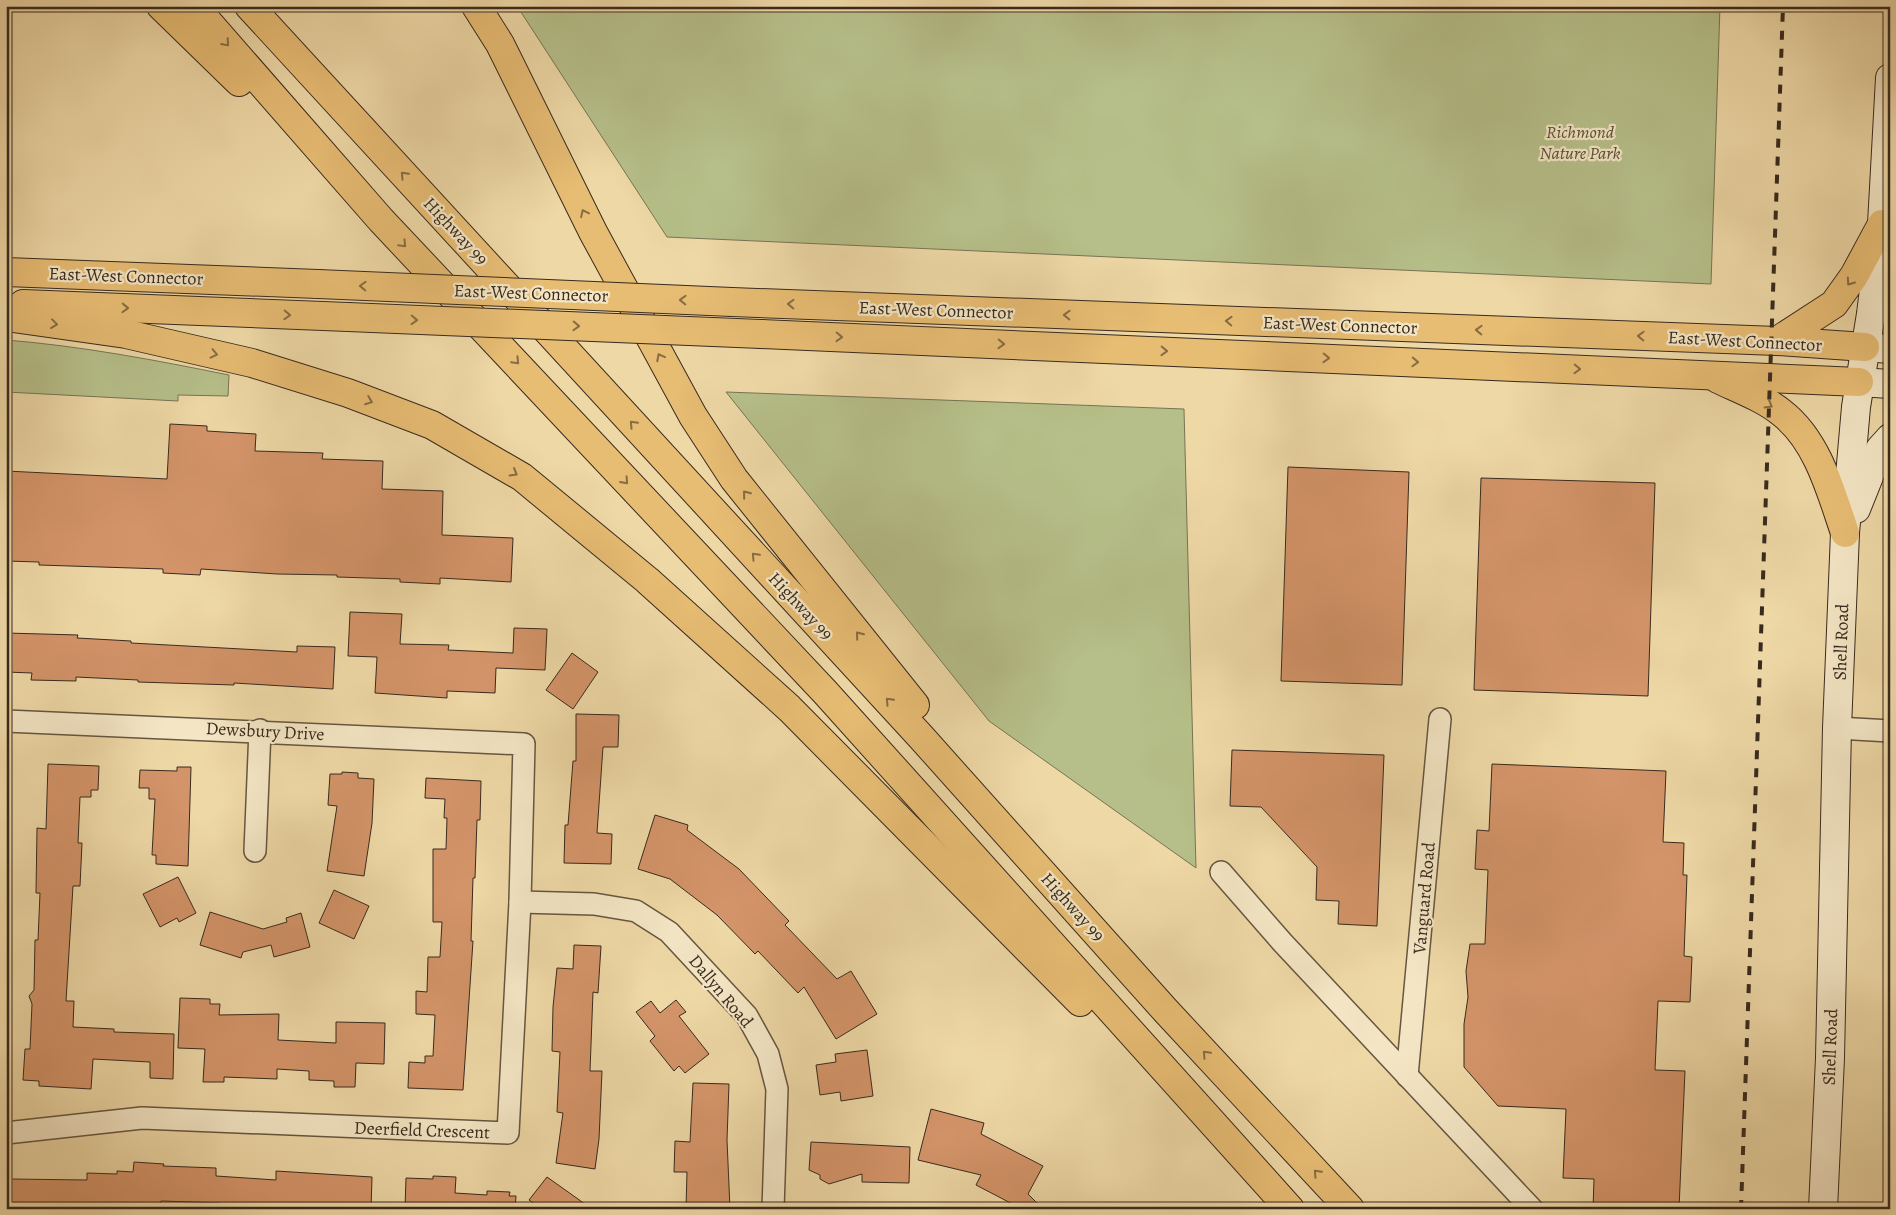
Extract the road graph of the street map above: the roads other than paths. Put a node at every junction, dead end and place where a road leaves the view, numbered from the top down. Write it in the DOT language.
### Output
graph roads {
  1 [pos="161,6"];
  2 [pos="194,6"];
  3 [pos="249,6"];
  4 [pos="476,6"];
  5 [pos="1890,78"];
  6 [pos="381,220"];
  7 [pos="1886,232"];
  8 [pos="6,255"];
  9 [pos="6,272"];
  10 [pos="254,281"];
  11 [pos="6,303"];
  12 [pos="6,317"];
  13 [pos="1777,340"];
  14 [pos="1877,348"];
  15 [pos="1710,375"];
  16 [pos="1859,382"];
  17 [pos="1890,384"];
  18 [pos="1890,438"];
  19 [pos="1846,533"];
  20 [pos="1440,719"];
  21 [pos="6,720"];
  22 [pos="1837,728"];
  23 [pos="260,730"];
  24 [pos="1890,731"];
  25 [pos="524,744"];
  26 [pos="255,851"];
  27 [pos="1221,872"];
  28 [pos="520,902"];
  29 [pos="1166,1011"];
  30 [pos="1407,1076"];
  31 [pos="6,1133"];
  32 [pos="774,1209"];
  33 [pos="1284,1209"];
  34 [pos="1290,1209"];
  35 [pos="1350,1209"];
  36 [pos="1532,1209"];
  37 [pos="1824,1209"];
  1 -- 6 [label="highway"];
  2 -- 6 [label="highway, one-way"];
  29 -- 3 [label="highway, Highway 99, one-way"];
  29 -- 4 [label="highway, one-way"];
  5 -- 7 [label="main road, Shell Road"];
  6 -- 34 [label="highway, one-way"];
  7 -- 13 [label="highway, one-way"];
  7 -- 14 [label="main road, Shell Road"];
  8 -- 10 [label="highway"];
  9 -- 10 [label="highway, East-West Connector"];
  13 -- 10 [label="highway, East-West Connector, one-way, bridge"];
  11 -- 15 [label="highway, East-West Connector, one-way, bridge"];
  12 -- 33 [label="highway, one-way"];
  13 -- 14 [label="highway, East-West Connector"];
  14 -- 16 [label="main road, Shell Road"];
  15 -- 16 [label="highway, East-West Connector"];
  15 -- 19 [label="highway, one-way"];
  16 -- 17 [label="main road"];
  16 -- 19 [label="main road, Shell Road"];
  18 -- 19 [label="main road"];
  19 -- 22 [label="main road, Shell Road"];
  20 -- 30 [label="street, Vanguard Road"];
  21 -- 23 [label="street, Dewsbury Drive"];
  22 -- 24 [label="street"];
  22 -- 37 [label="main road, Shell Road"];
  23 -- 25 [label="street, Dewsbury Drive"];
  23 -- 26 [label="street"];
  25 -- 28 [label="street, Deerfield Crescent"];
  27 -- 30 [label="street"];
  28 -- 31 [label="street, Deerfield Crescent"];
  28 -- 32 [label="street, Dallyn Road"];
  35 -- 29 [label="highway, Highway 99, one-way"];
  30 -- 36 [label="street"];
}
